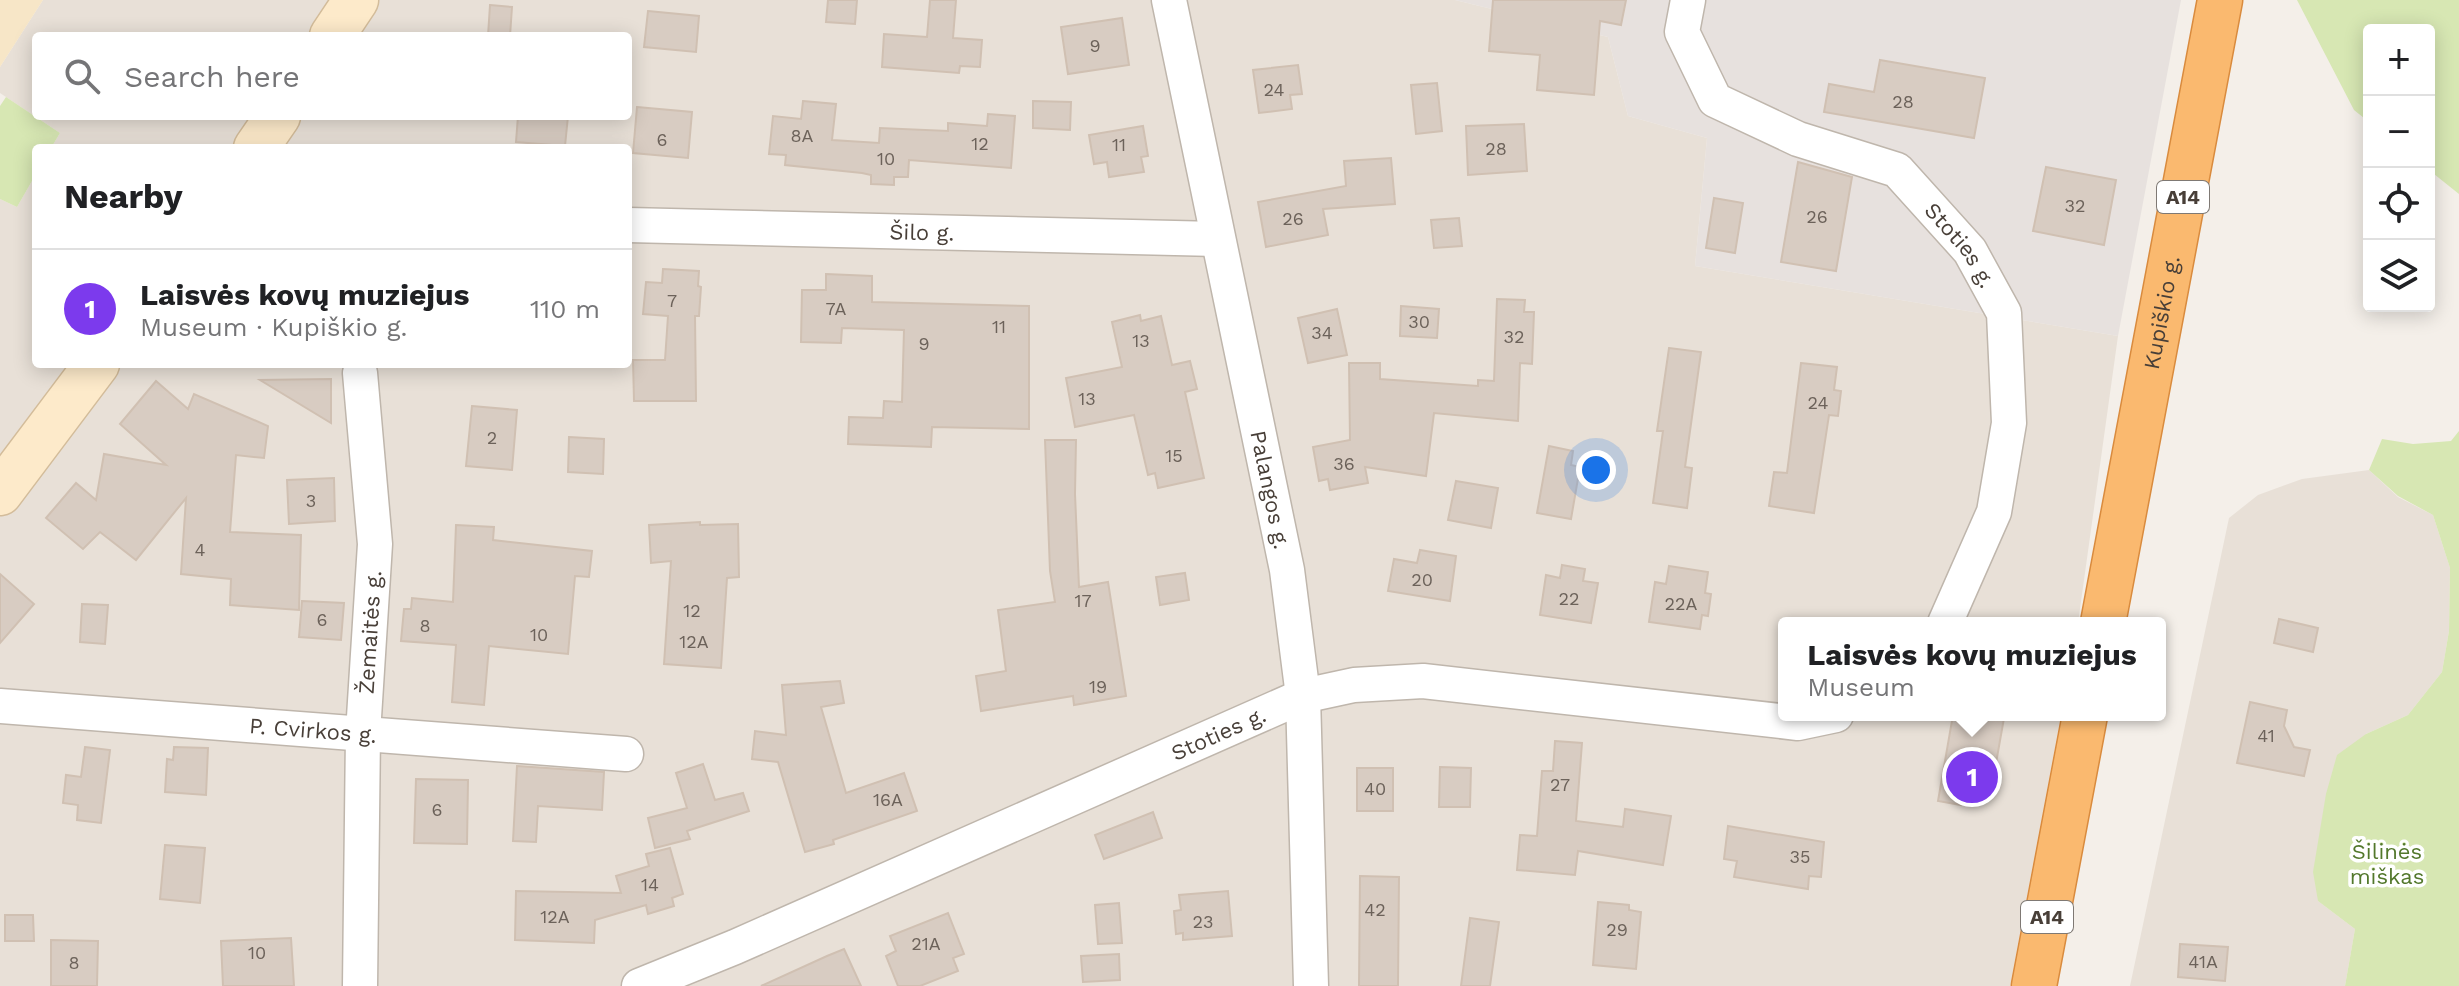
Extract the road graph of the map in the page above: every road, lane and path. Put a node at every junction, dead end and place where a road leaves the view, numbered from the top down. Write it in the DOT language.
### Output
graph roads {
  1 [pos="356,0"];
  2 [pos="1169,0"];
  3 [pos="1688,0"];
  4 [pos="2208,0"];
  5 [pos="2220,0"];
  6 [pos="335,32"];
  7 [pos="2212,44"];
  8 [pos="275,120"];
  9 [pos="259,144"];
  10 [pos="632,225"];
  11 [pos="1217,239"];
  12 [pos="94,368"];
  13 [pos="360,373"];
  14 [pos="0,493"];
  15 [pos="1948,617"];
  16 [pos="2104,617"];
  17 [pos="1303,696"];
  18 [pos="0,706"];
  19 [pos="1778,721"];
  20 [pos="1780,721"];
  21 [pos="1814,721"];
  22 [pos="2084,721"];
  23 [pos="363,733"];
  24 [pos="626,754"];
  25 [pos="360,986"];
  26 [pos="639,986"];
  27 [pos="1311,986"];
  28 [pos="2034,986"];
  1 -- 6 [label="street"];
  2 -- 11 [label="street, Palangos g."];
  3 -- 15 [label="street, Stoties g."];
  4 -- 7 [label="highway"];
  5 -- 7 [label="highway, Kupiškio g. / A14"];
  7 -- 16 [label="highway, Kupiškio g. / A14"];
  8 -- 9 [label="street"];
  10 -- 11 [label="street, Šilo g."];
  11 -- 17 [label="street, Palangos g."];
  12 -- 14 [label="street"];
  13 -- 23 [label="street, Žemaitės g."];
  17 -- 19 [label="street, Stoties g."];
  17 -- 26 [label="street, Stoties g."];
  17 -- 27 [label="street, Palangos g."];
  18 -- 23 [label="street, P. Cvirkos g."];
  20 -- 21 [label="street, Stoties g."];
  22 -- 28 [label="highway, A14"];
  23 -- 24 [label="street, P. Cvirkos g."];
  23 -- 25 [label="street, Žemaitės g."];
}
